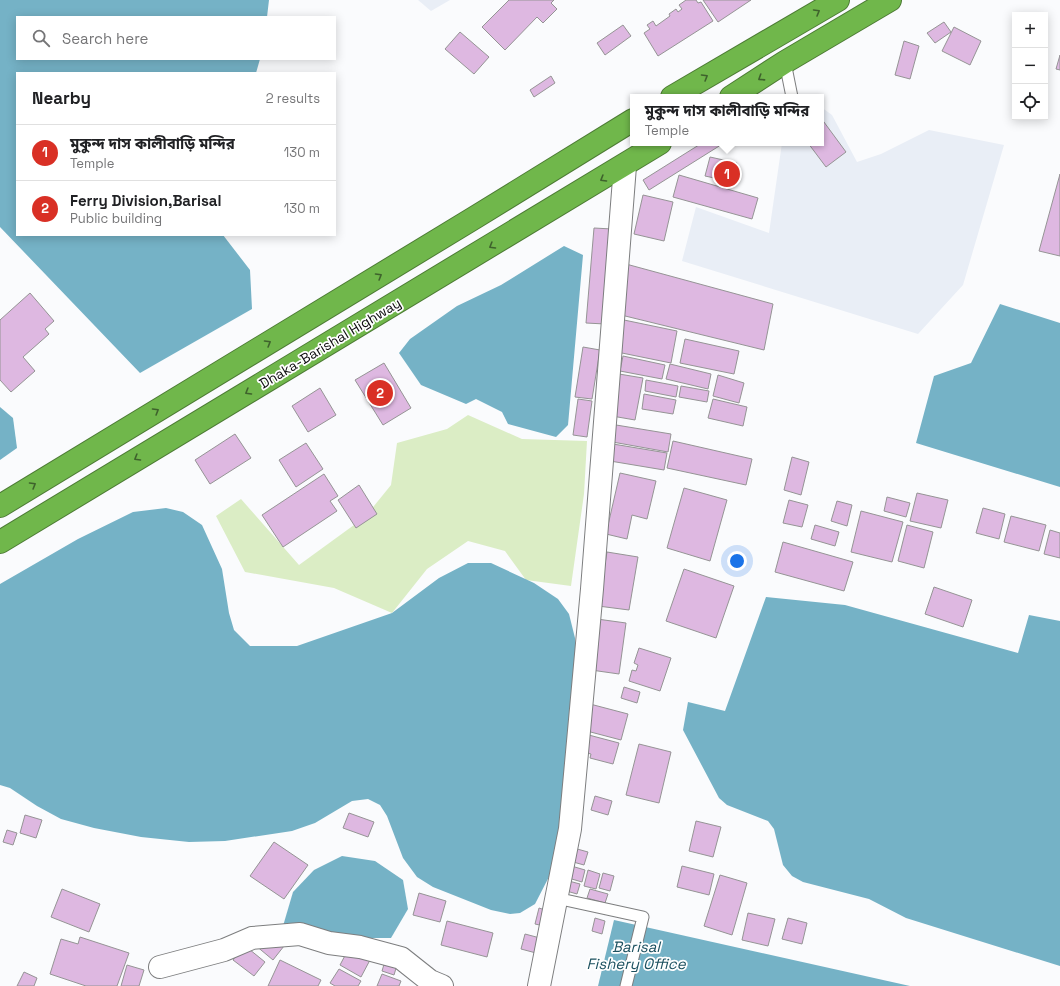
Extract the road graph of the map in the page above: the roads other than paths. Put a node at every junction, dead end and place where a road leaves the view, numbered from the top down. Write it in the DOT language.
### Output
graph roads {
  1 [pos="838,0"];
  2 [pos="890,0"];
  3 [pos="785,62"];
  4 [pos="677,94"];
  5 [pos="736,94"];
  6 [pos="791,94"];
  7 [pos="630,122"];
  8 [pos="655,146"];
  9 [pos="625,166"];
  10 [pos="0,506"];
  11 [pos="0,542"];
  12 [pos="556,898"];
  13 [pos="160,967"];
  14 [pos="442,986"];
  15 [pos="539,986"];
  16 [pos="626,986"];
  4 -- 1 [label="highway, one-way"];
  2 -- 3 [label="highway"];
  3 -- 5 [label="highway, one-way"];
  3 -- 6 [label="lane"];
  10 -- 7 [label="highway, one-way"];
  8 -- 9 [label="highway, Dhaka-Barishal Highway"];
  9 -- 11 [label="highway, Dhaka-Barishal Highway, one-way"];
  9 -- 12 [label="street"];
  12 -- 15 [label="street"];
  12 -- 16 [label="lane"];
  13 -- 14 [label="street"];
}
